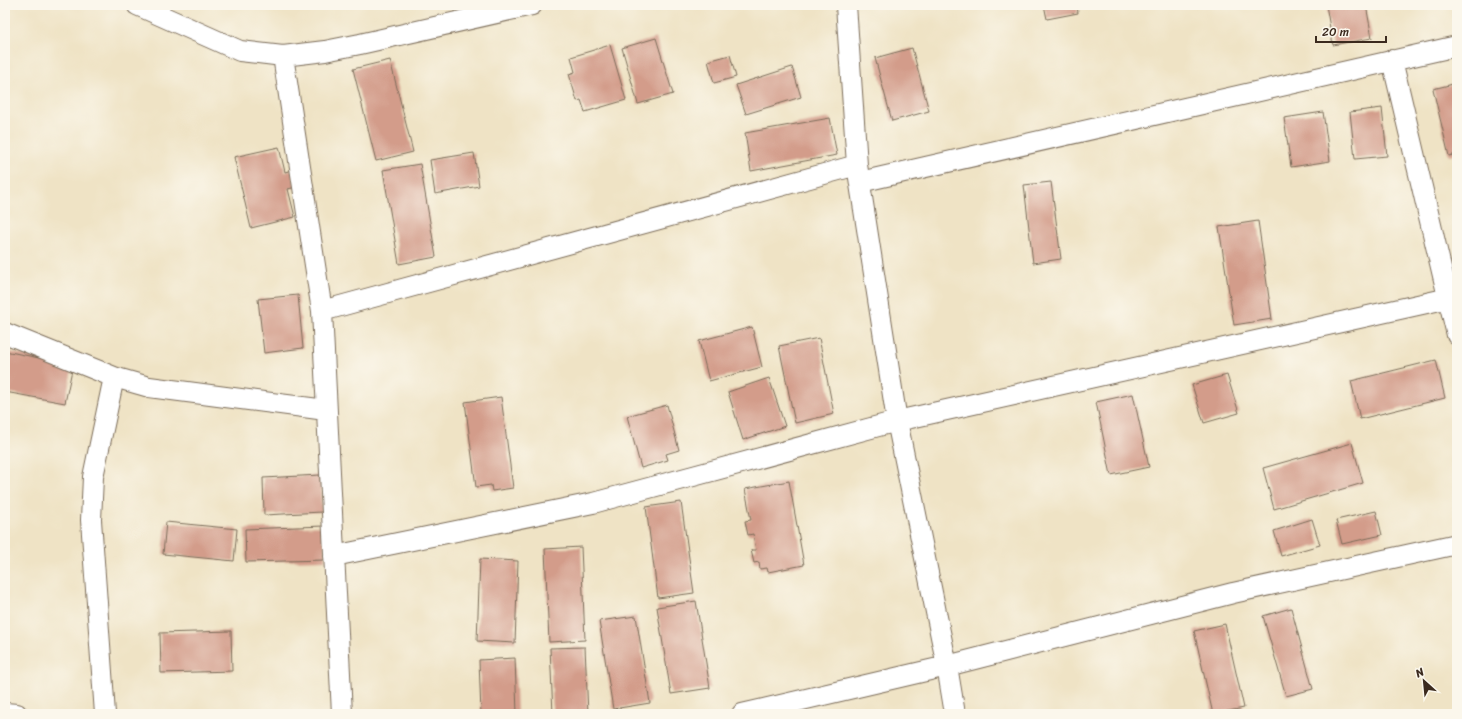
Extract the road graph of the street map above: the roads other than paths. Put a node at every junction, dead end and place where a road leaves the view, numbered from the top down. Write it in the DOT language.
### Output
graph roads {
  1 [pos="137,5"];
  2 [pos="532,5"];
  3 [pos="846,5"];
  4 [pos="1457,46"];
  5 [pos="283,56"];
  6 [pos="1392,60"];
  7 [pos="859,174"];
  8 [pos="1452,306"];
  9 [pos="322,311"];
  10 [pos="5,333"];
  11 [pos="1457,335"];
  12 [pos="114,377"];
  13 [pos="326,410"];
  14 [pos="897,421"];
  15 [pos="1457,544"];
  16 [pos="334,556"];
  17 [pos="947,666"];
  18 [pos="5,713"];
  19 [pos="17,714"];
  20 [pos="105,714"];
  21 [pos="342,714"];
  22 [pos="742,714"];
  23 [pos="955,714"];
  1 -- 5 [label="street"];
  2 -- 5 [label="street"];
  3 -- 7 [label="street"];
  4 -- 6 [label="street"];
  5 -- 9 [label="street"];
  6 -- 7 [label="street"];
  6 -- 8 [label="street"];
  7 -- 9 [label="street"];
  7 -- 14 [label="street"];
  8 -- 11 [label="street"];
  8 -- 14 [label="street"];
  9 -- 13 [label="street"];
  10 -- 12 [label="street"];
  12 -- 13 [label="street"];
  12 -- 20 [label="street"];
  13 -- 16 [label="street"];
  14 -- 16 [label="street"];
  14 -- 17 [label="street"];
  15 -- 17 [label="street"];
  16 -- 21 [label="street"];
  17 -- 22 [label="street"];
  17 -- 23 [label="street"];
  18 -- 19 [label="street"];
}
